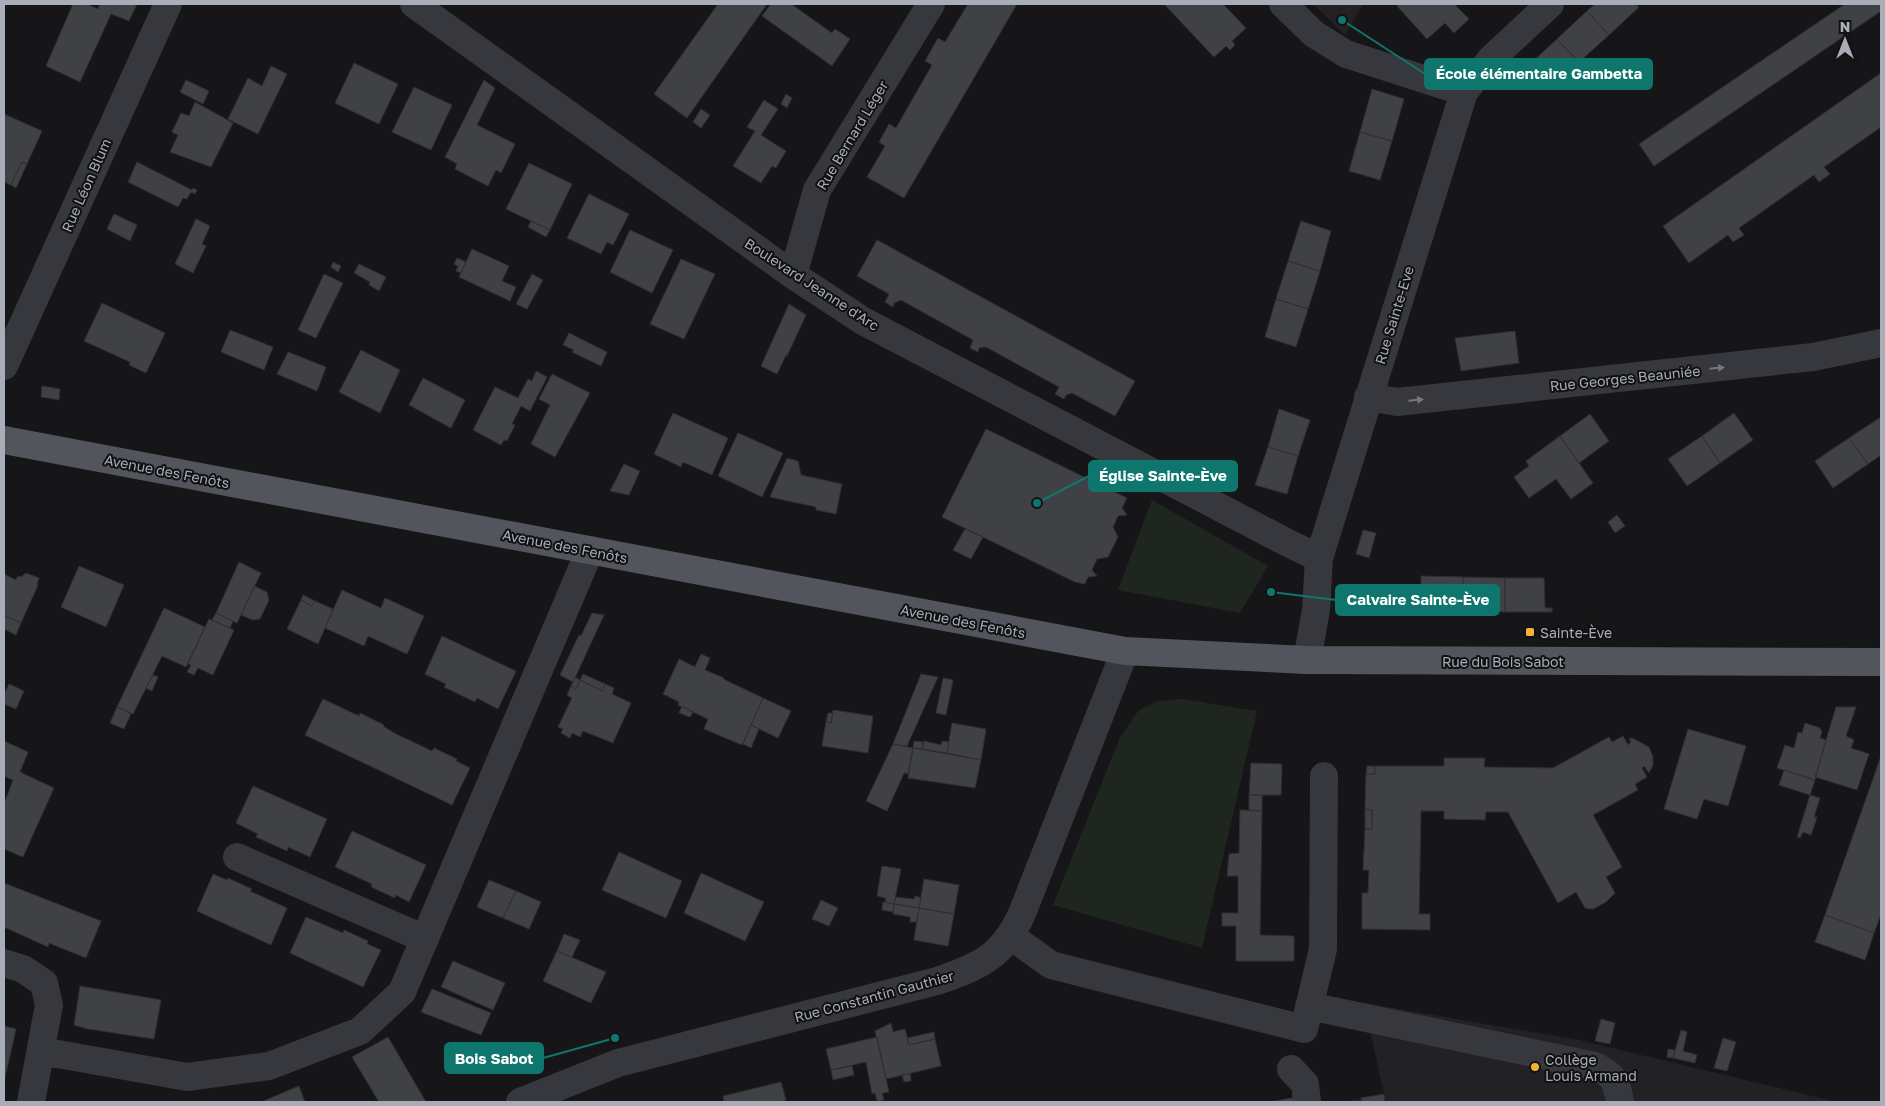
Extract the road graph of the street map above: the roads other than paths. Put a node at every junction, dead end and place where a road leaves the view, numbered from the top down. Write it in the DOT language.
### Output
graph roads {
  1 [pos="168,4"];
  2 [pos="414,4"];
  3 [pos="931,4"];
  4 [pos="1283,4"];
  5 [pos="1550,4"];
  6 [pos="1464,92"];
  7 [pos="793,275"];
  8 [pos="1881,343"];
  9 [pos="4,366"];
  10 [pos="1368,397"];
  11 [pos="4,440"];
  12 [pos="590,550"];
  13 [pos="1319,558"];
  14 [pos="1125,651"];
  15 [pos="1307,660"];
  16 [pos="1881,662"];
  17 [pos="1324,776"];
  18 [pos="237,857"];
  19 [pos="1011,936"];
  20 [pos="424,939"];
  21 [pos="4,963"];
  22 [pos="1309,1006"];
  23 [pos="41,1051"];
  24 [pos="1291,1069"];
  25 [pos="31,1102"];
  26 [pos="520,1102"];
  27 [pos="1307,1102"];
  28 [pos="1620,1102"];
  1 -- 9 [label="street, Rue Léon Blum"];
  2 -- 7 [label="street, Boulevard Jeanne d'Arc"];
  3 -- 7 [label="street, Rue Bernard Léger"];
  4 -- 6 [label="street"];
  5 -- 6 [label="street, Rue Sainte-Eve"];
  6 -- 10 [label="street, Rue Sainte-Eve"];
  7 -- 13 [label="street, Boulevard Jeanne d'Arc"];
  10 -- 8 [label="street, Rue Georges Beauniée, one-way"];
  10 -- 13 [label="street, Rue Sainte-Eve"];
  11 -- 12 [label="main road, Avenue des Fenôts"];
  12 -- 14 [label="main road, Avenue des Fenôts"];
  12 -- 20 [label="street"];
  13 -- 15 [label="street, Rue Sainte-Eve"];
  14 -- 15 [label="main road, Rue du Bois Sabot"];
  14 -- 19 [label="street, Rue Constantin Gauthier"];
  15 -- 16 [label="main road, Rue du Bois Sabot"];
  17 -- 22 [label="street"];
  18 -- 20 [label="street"];
  19 -- 22 [label="street"];
  19 -- 26 [label="street, Rue Constantin Gauthier"];
  20 -- 23 [label="street"];
  21 -- 23 [label="street"];
  22 -- 28 [label="street"];
  23 -- 25 [label="street"];
  24 -- 27 [label="street"];
}
